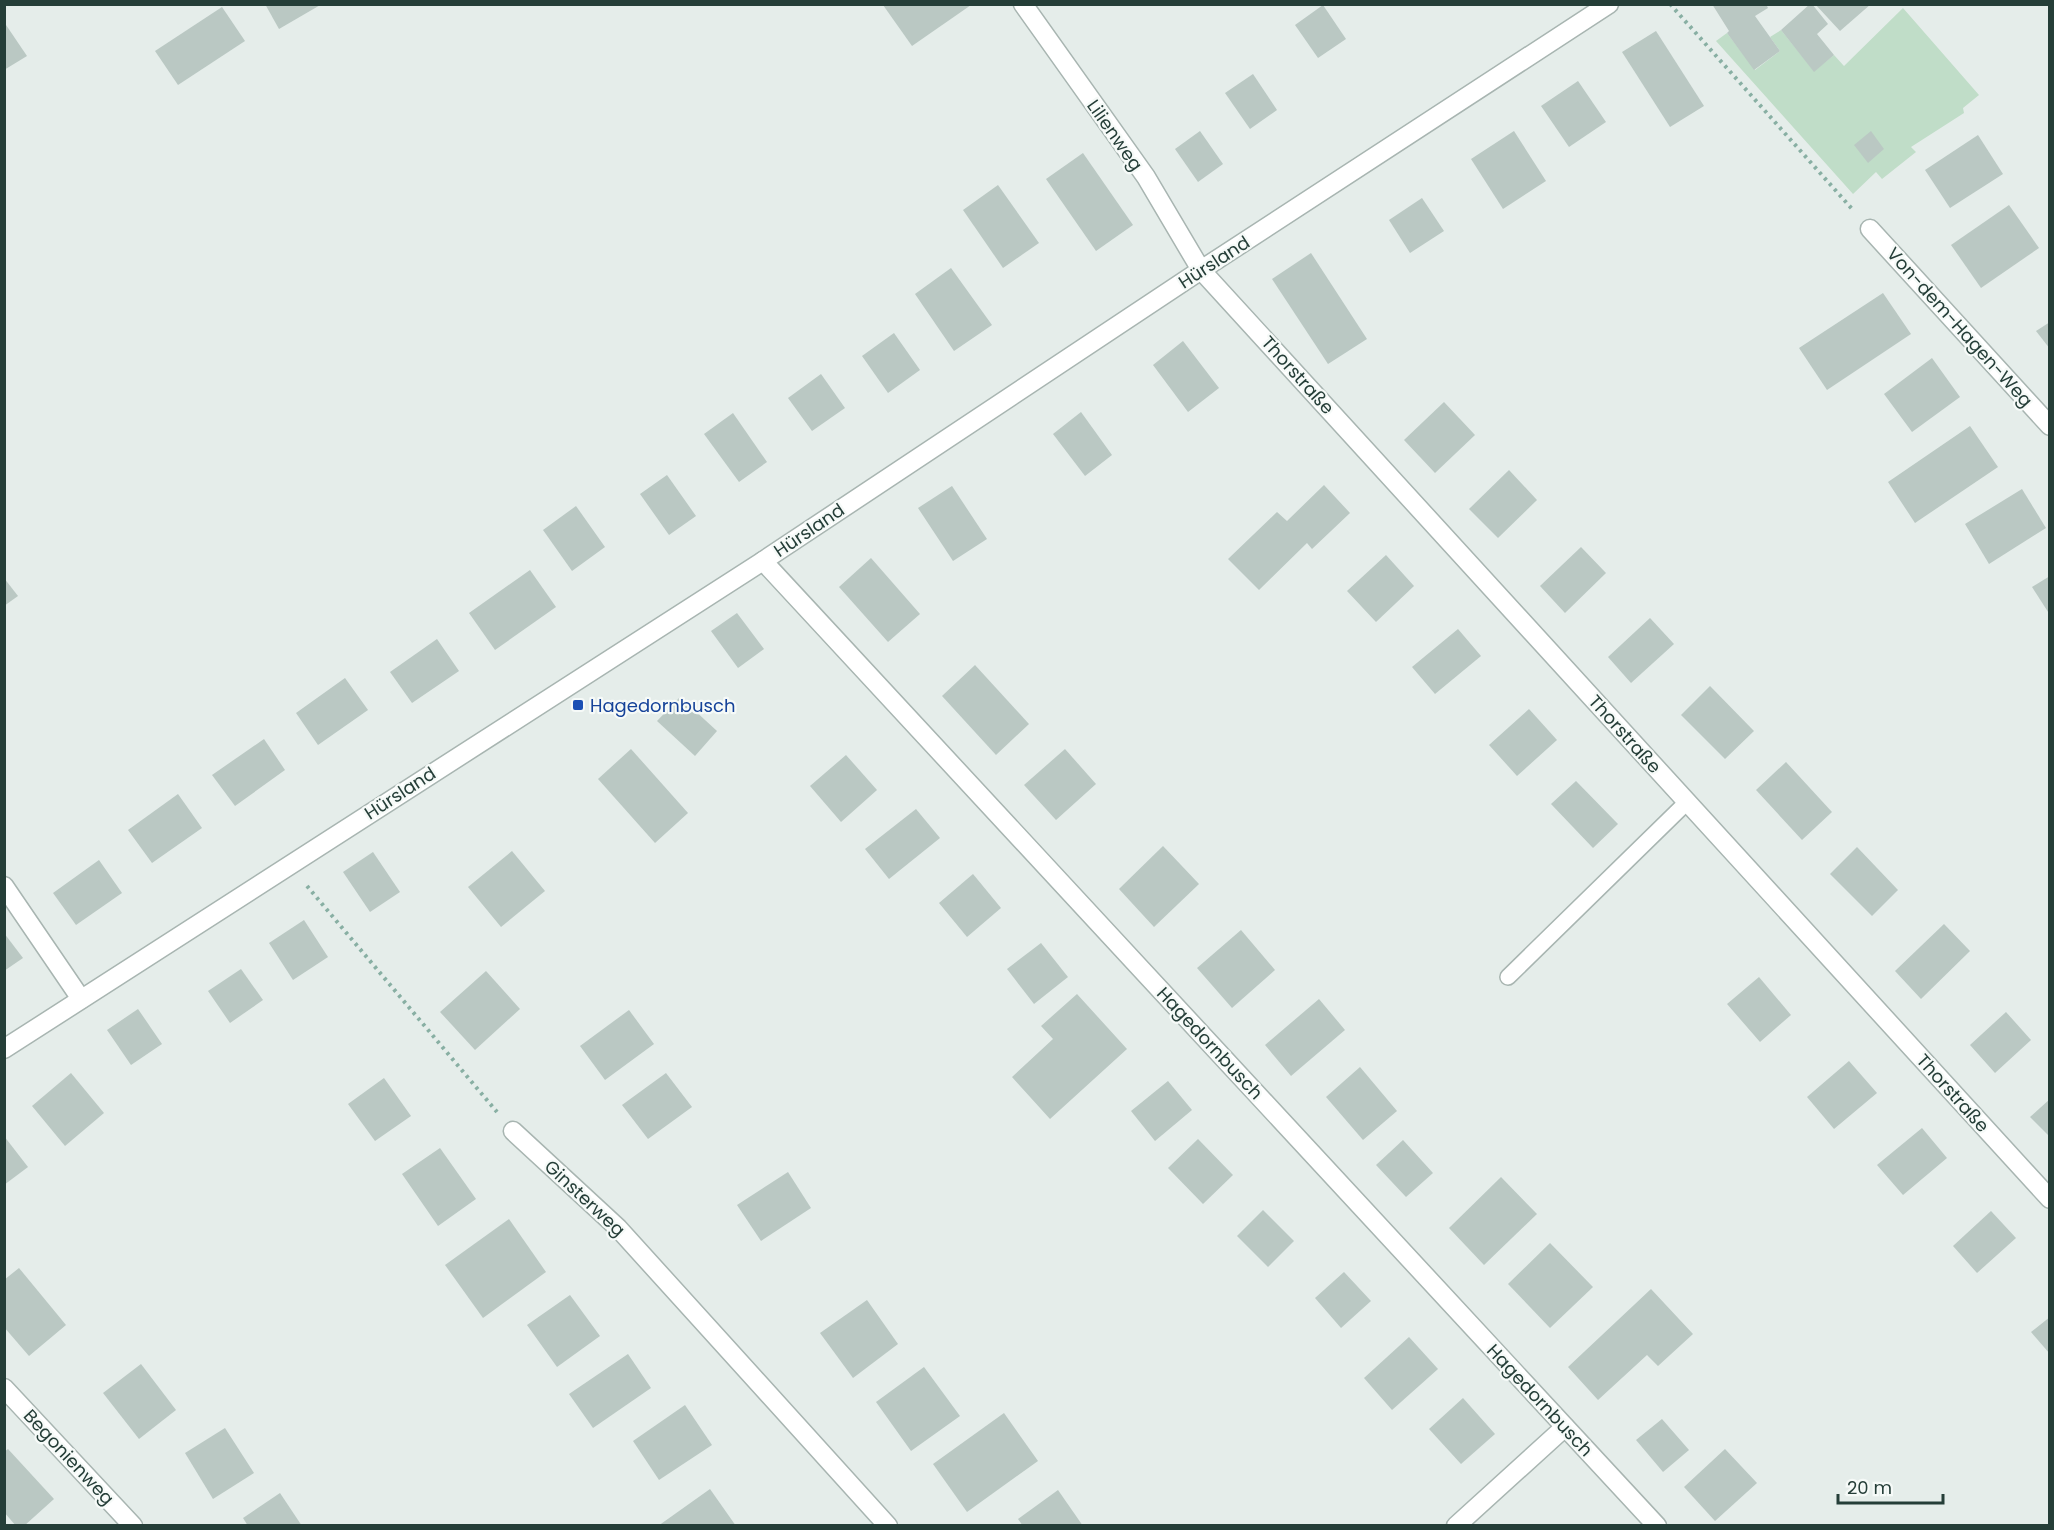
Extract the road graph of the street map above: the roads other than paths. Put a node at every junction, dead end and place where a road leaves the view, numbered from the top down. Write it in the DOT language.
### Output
graph roads {
  1 [pos="1023,4"];
  2 [pos="1609,4"];
  3 [pos="1870,229"];
  4 [pos="1201,270"];
  5 [pos="2049,426"];
  6 [pos="763,561"];
  7 [pos="1687,802"];
  8 [pos="4,886"];
  9 [pos="1508,977"];
  10 [pos="81,999"];
  11 [pos="4,1049"];
  12 [pos="513,1131"];
  13 [pos="2049,1199"];
  14 [pos="4,1388"];
  15 [pos="1565,1427"];
  16 [pos="133,1526"];
  17 [pos="888,1526"];
  18 [pos="1456,1526"];
  19 [pos="1657,1526"];
  1 -- 4 [label="street, Lilienweg"];
  2 -- 4 [label="street, Hürsland"];
  3 -- 5 [label="street, Von-dem-Hagen-Weg"];
  4 -- 6 [label="street, Hürsland"];
  4 -- 7 [label="street, Thorstraße"];
  6 -- 10 [label="street, Hürsland"];
  6 -- 15 [label="street, Hagedornbusch"];
  7 -- 9 [label="lane"];
  7 -- 13 [label="street, Thorstraße"];
  8 -- 10 [label="street"];
  10 -- 11 [label="street, Hürsland"];
  12 -- 17 [label="street, Ginsterweg"];
  14 -- 16 [label="street, Begonienweg"];
  15 -- 18 [label="street"];
  15 -- 19 [label="street, Hagedornbusch"];
}
